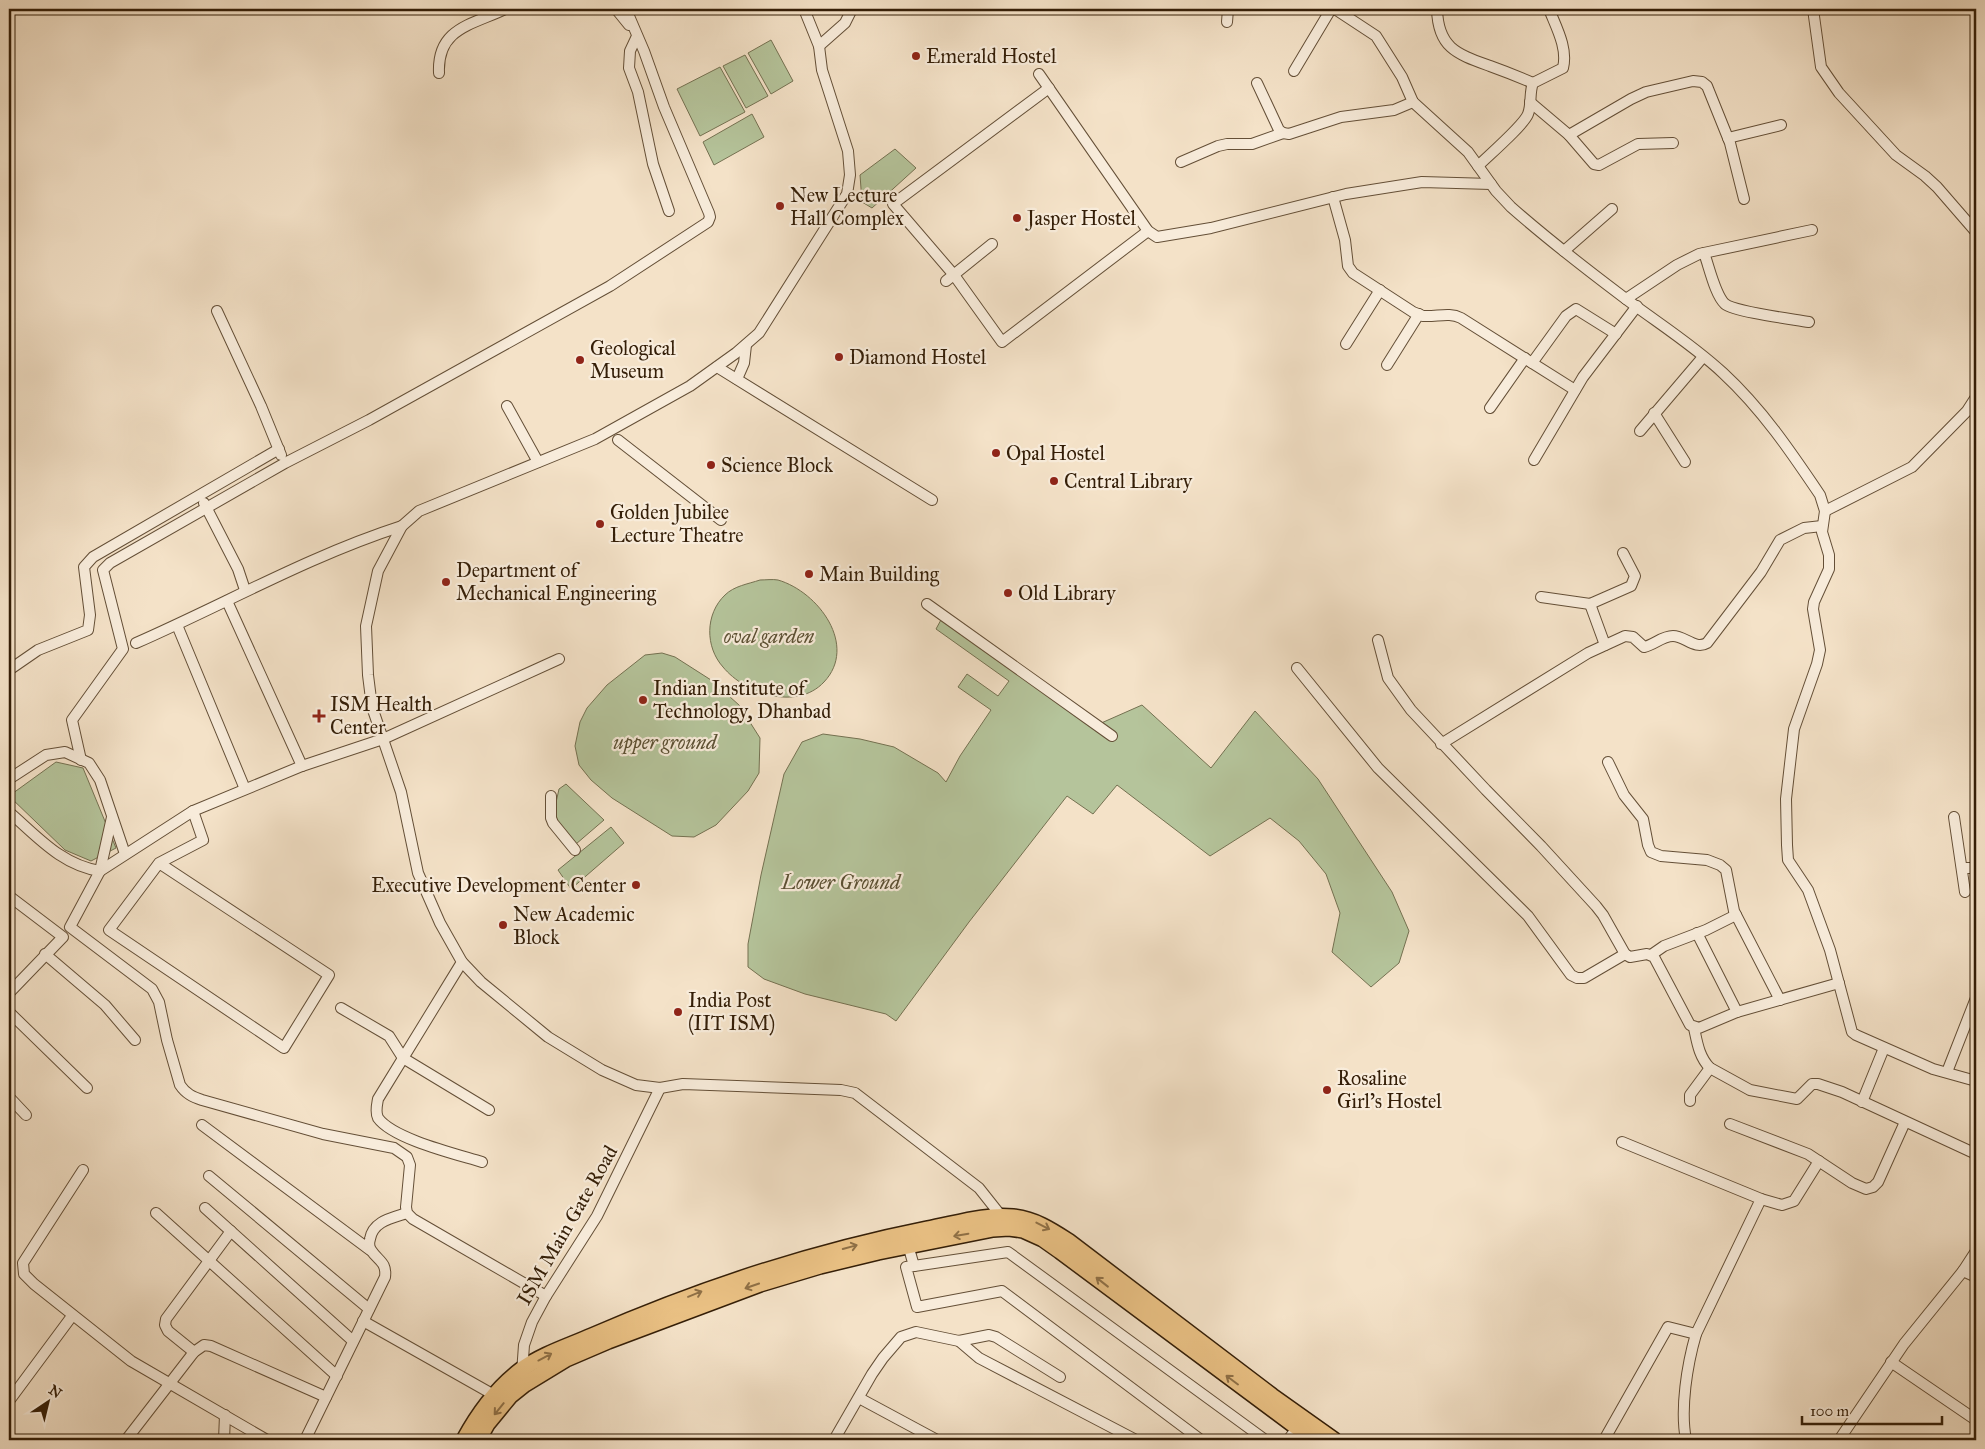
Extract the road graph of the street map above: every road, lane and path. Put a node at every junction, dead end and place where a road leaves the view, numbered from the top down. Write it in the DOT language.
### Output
graph roads {
  1 [pos="479,9"];
  2 [pos="505,9"];
  3 [pos="616,9"];
  4 [pos="626,9"];
  5 [pos="804,9"];
  6 [pos="852,9"];
  7 [pos="1228,9"];
  8 [pos="1331,9"];
  9 [pos="1335,9"];
  10 [pos="1437,9"];
  11 [pos="1549,9"];
  12 [pos="1813,9"];
  13 [pos="484,20"];
  14 [pos="1227,22"];
  15 [pos="636,33"];
  16 [pos="819,46"];
  17 [pos="1294,71"];
  18 [pos="439,73"];
  19 [pos="1038,74"];
  20 [pos="1257,83"];
  21 [pos="1533,83"];
  22 [pos="1048,88"];
  23 [pos="1413,102"];
  24 [pos="1530,102"];
  25 [pos="1781,125"];
  26 [pos="1283,133"];
  27 [pos="1569,136"];
  28 [pos="1728,138"];
  29 [pos="1673,143"];
  30 [pos="1181,162"];
  31 [pos="1478,166"];
  32 [pos="1491,184"];
  33 [pos="1333,197"];
  34 [pos="1744,199"];
  35 [pos="1612,209"];
  36 [pos="669,211"];
  37 [pos="1812,230"];
  38 [pos="1148,231"];
  39 [pos="1976,232"];
  40 [pos="992,244"];
  41 [pos="1564,251"];
  42 [pos="1704,253"];
  43 [pos="950,278"];
  44 [pos="1380,290"];
  45 [pos="1626,299"];
  46 [pos="1637,306"];
  47 [pos="217,311"];
  48 [pos="1419,314"];
  49 [pos="1809,322"];
  50 [pos="1616,334"];
  51 [pos="1346,344"];
  52 [pos="746,345"];
  53 [pos="1703,357"];
  54 [pos="1528,361"];
  55 [pos="1387,365"];
  56 [pos="717,367"];
  57 [pos="737,379"];
  58 [pos="1575,390"];
  59 [pos="1976,397"];
  60 [pos="508,406"];
  61 [pos="1490,408"];
  62 [pos="1654,413"];
  63 [pos="1640,431"];
  64 [pos="618,440"];
  65 [pos="279,450"];
  66 [pos="1534,460"];
  67 [pos="538,462"];
  68 [pos="1685,462"];
  69 [pos="284,463"];
  70 [pos="200,495"];
  71 [pos="932,500"];
  72 [pos="206,508"];
  73 [pos="1825,511"];
  74 [pos="721,520"];
  75 [pos="402,526"];
  76 [pos="1822,526"];
  77 [pos="1623,553"];
  78 [pos="246,590"];
  79 [pos="1541,597"];
  80 [pos="227,601"];
  81 [pos="927,604"];
  82 [pos="1590,604"];
  83 [pos="177,625"];
  84 [pos="1378,640"];
  85 [pos="136,643"];
  86 [pos="1605,645"];
  87 [pos="559,659"];
  88 [pos="1298,668"];
  89 [pos="9,670"];
  90 [pos="1112,736"];
  91 [pos="383,740"];
  92 [pos="1441,744"];
  93 [pos="81,760"];
  94 [pos="1608,762"];
  95 [pos="302,766"];
  96 [pos="9,779"];
  97 [pos="245,789"];
  98 [pos="551,796"];
  99 [pos="194,811"];
  100 [pos="9,812"];
  101 [pos="112,817"];
  102 [pos="1954,817"];
  103 [pos="575,850"];
  104 [pos="125,854"];
  105 [pos="159,863"];
  106 [pos="1962,868"];
  107 [pos="1976,868"];
  108 [pos="100,871"];
  109 [pos="1965,892"];
  110 [pos="9,896"];
  111 [pos="1736,915"];
  112 [pos="1696,933"];
  113 [pos="45,954"];
  114 [pos="1625,954"];
  115 [pos="1651,955"];
  116 [pos="462,962"];
  117 [pos="1839,983"];
  118 [pos="9,993"];
  119 [pos="1976,998"];
  120 [pos="1780,1000"];
  121 [pos="341,1008"];
  122 [pos="9,1012"];
  123 [pos="1737,1012"];
  124 [pos="1694,1028"];
  125 [pos="135,1040"];
  126 [pos="1884,1048"];
  127 [pos="403,1058"];
  128 [pos="1710,1068"];
  129 [pos="1947,1072"];
  130 [pos="1976,1082"];
  131 [pos="86,1088"];
  132 [pos="660,1088"];
  133 [pos="9,1097"];
  134 [pos="1690,1101"];
  135 [pos="1862,1102"];
  136 [pos="489,1110"];
  137 [pos="26,1115"];
  138 [pos="1906,1122"];
  139 [pos="1730,1124"];
  140 [pos="202,1125"];
  141 [pos="1622,1142"];
  142 [pos="1976,1154"];
  143 [pos="1819,1160"];
  144 [pos="482,1162"];
  145 [pos="83,1170"];
  146 [pos="208,1176"];
  147 [pos="1761,1199"];
  148 [pos="206,1208"];
  149 [pos="156,1213"];
  150 [pos="407,1213"];
  151 [pos="1002,1216"];
  152 [pos="231,1231"];
  153 [pos="908,1245"];
  154 [pos="370,1250"];
  155 [pos="1976,1251"];
  156 [pos="208,1260"];
  157 [pos="914,1266"];
  158 [pos="1963,1271"];
  159 [pos="1976,1277"];
  160 [pos="546,1296"];
  161 [pos="369,1309"];
  162 [pos="72,1316"];
  163 [pos="363,1320"];
  164 [pos="1696,1334"];
  165 [pos="353,1341"];
  166 [pos="959,1341"];
  167 [pos="194,1352"];
  168 [pos="1891,1362"];
  169 [pos="336,1376"];
  170 [pos="523,1377"];
  171 [pos="1060,1377"];
  172 [pos="171,1384"];
  173 [pos="494,1395"];
  174 [pos="326,1397"];
  175 [pos="858,1398"];
  176 [pos="9,1401"];
  177 [pos="225,1415"];
  178 [pos="1976,1420"];
  179 [pos="1293,1434"];
  180 [pos="126,1440"];
  181 [pos="224,1440"];
  182 [pos="268,1440"];
  183 [pos="305,1440"];
  184 [pos="464,1440"];
  185 [pos="478,1440"];
  186 [pos="834,1440"];
  187 [pos="936,1440"];
  188 [pos="1136,1440"];
  189 [pos="1202,1440"];
  190 [pos="1263,1440"];
  191 [pos="1314,1440"];
  192 [pos="1334,1440"];
  193 [pos="1604,1440"];
  194 [pos="1686,1440"];
  195 [pos="1839,1440"];
  1 -- 13 [label="street"];
  2 -- 13 [label="street"];
  3 -- 15 [label="street"];
  4 -- 15 [label="street"];
  5 -- 16 [label="street"];
  6 -- 16 [label="street"];
  7 -- 14 [label="street"];
  8 -- 17 [label="street"];
  9 -- 23 [label="street"];
  10 -- 21 [label="street"];
  11 -- 21 [label="street"];
  12 -- 39 [label="street"];
  13 -- 18 [label="street"];
  15 -- 36 [label="street"];
  15 -- 69 [label="street"];
  16 -- 52 [label="street"];
  19 -- 22 [label="street"];
  20 -- 26 [label="street"];
  21 -- 24 [label="street"];
  22 -- 38 [label="street"];
  22 -- 43 [label="street"];
  23 -- 26 [label="street"];
  23 -- 31 [label="street"];
  24 -- 27 [label="street"];
  24 -- 31 [label="street"];
  25 -- 28 [label="street"];
  26 -- 30 [label="street"];
  27 -- 28 [label="street"];
  27 -- 29 [label="street"];
  28 -- 34 [label="street"];
  31 -- 32 [label="street"];
  32 -- 33 [label="street"];
  32 -- 41 [label="street"];
  33 -- 38 [label="street"];
  33 -- 44 [label="street"];
  35 -- 41 [label="street"];
  37 -- 42 [label="street"];
  38 -- 43 [label="street"];
  40 -- 43 [label="street"];
  41 -- 45 [label="street"];
  42 -- 45 [label="street"];
  42 -- 49 [label="street"];
  44 -- 48 [label="street"];
  44 -- 51 [label="street"];
  45 -- 46 [label="street"];
  46 -- 50 [label="street"];
  46 -- 53 [label="street"];
  47 -- 65 [label="street"];
  48 -- 54 [label="street"];
  48 -- 55 [label="street"];
  50 -- 54 [label="street"];
  50 -- 58 [label="street"];
  52 -- 56 [label="street"];
  52 -- 57 [label="street"];
  53 -- 62 [label="street"];
  53 -- 73 [label="street"];
  54 -- 58 [label="street"];
  54 -- 61 [label="street"];
  56 -- 57 [label="street"];
  56 -- 67 [label="street"];
  57 -- 71 [label="street"];
  58 -- 66 [label="street"];
  59 -- 73 [label="street"];
  60 -- 67 [label="street"];
  62 -- 63 [label="street"];
  62 -- 68 [label="street"];
  64 -- 74 [label="street"];
  65 -- 69 [label="street"];
  65 -- 70 [label="street"];
  67 -- 75 [label="street"];
  69 -- 72 [label="street"];
  70 -- 72 [label="street"];
  70 -- 89 [label="street"];
  72 -- 78 [label="street"];
  72 -- 93 [label="street"];
  73 -- 76 [label="street"];
  75 -- 78 [label="street"];
  75 -- 91 [label="street"];
  76 -- 86 [label="street"];
  76 -- 117 [label="street"];
  77 -- 82 [label="street"];
  78 -- 80 [label="street"];
  79 -- 82 [label="street"];
  80 -- 83 [label="street"];
  80 -- 95 [label="street"];
  81 -- 90 [label="street"];
  82 -- 86 [label="street"];
  83 -- 85 [label="street"];
  83 -- 97 [label="street"];
  84 -- 92 [label="street"];
  86 -- 92 [label="street"];
  87 -- 91 [label="street"];
  88 -- 114 [label="street"];
  91 -- 95 [label="street"];
  91 -- 116 [label="street"];
  92 -- 114 [label="street"];
  93 -- 96 [label="street"];
  93 -- 101 [label="street"];
  94 -- 111 [label="street"];
  95 -- 97 [label="street"];
  97 -- 99 [label="street"];
  98 -- 103 [label="street"];
  99 -- 104 [label="street"];
  99 -- 105 [label="street"];
  100 -- 108 [label="street"];
  101 -- 104 [label="street"];
  101 -- 108 [label="street"];
  102 -- 106 [label="street"];
  104 -- 108 [label="street"];
  105 -- 105 [label="street"];
  106 -- 107 [label="street"];
  106 -- 109 [label="street"];
  108 -- 150 [label="street"];
  110 -- 113 [label="street"];
  111 -- 112 [label="street"];
  111 -- 120 [label="street"];
  112 -- 115 [label="street"];
  112 -- 123 [label="street"];
  113 -- 118 [label="street"];
  113 -- 125 [label="street"];
  114 -- 115 [label="street"];
  115 -- 124 [label="street"];
  116 -- 127 [label="street"];
  116 -- 132 [label="street"];
  117 -- 120 [label="street"];
  117 -- 126 [label="street"];
  119 -- 129 [label="street"];
  120 -- 123 [label="street"];
  121 -- 127 [label="street"];
  122 -- 131 [label="street"];
  123 -- 124 [label="street"];
  124 -- 128 [label="street"];
  126 -- 129 [label="street"];
  126 -- 135 [label="street"];
  127 -- 136 [label="street"];
  127 -- 144 [label="street"];
  128 -- 134 [label="street"];
  128 -- 135 [label="street"];
  129 -- 130 [label="street"];
  132 -- 151 [label="street"];
  132 -- 160 [label="street, ISM Main Gate Road"];
  133 -- 137 [label="street"];
  135 -- 138 [label="street"];
  138 -- 142 [label="street"];
  138 -- 143 [label="street"];
  139 -- 143 [label="street"];
  140 -- 154 [label="street"];
  141 -- 147 [label="street"];
  143 -- 147 [label="street"];
  145 -- 162 [label="street"];
  146 -- 161 [label="street"];
  147 -- 164 [label="street"];
  148 -- 152 [label="street"];
  149 -- 156 [label="street"];
  150 -- 154 [label="street"];
  150 -- 160 [label="street"];
  170 -- 151 [label="highway, one-way"];
  151 -- 192 [label="highway, one-way"];
  152 -- 156 [label="street"];
  152 -- 165 [label="street"];
  153 -- 157 [label="street"];
  153 -- 170 [label="highway, one-way"];
  179 -- 153 [label="highway, one-way"];
  154 -- 161 [label="street"];
  155 -- 158 [label="street"];
  156 -- 167 [label="street"];
  156 -- 169 [label="street"];
  157 -- 189 [label="street"];
  157 -- 190 [label="street"];
  158 -- 159 [label="street"];
  158 -- 168 [label="street"];
  160 -- 170 [label="street, ISM Main Gate Road"];
  161 -- 163 [label="street"];
  162 -- 172 [label="street"];
  162 -- 176 [label="street"];
  163 -- 165 [label="street"];
  163 -- 173 [label="street"];
  164 -- 193 [label="street"];
  164 -- 194 [label="street"];
  165 -- 169 [label="street"];
  166 -- 171 [label="street"];
  166 -- 175 [label="street"];
  166 -- 188 [label="street"];
  167 -- 172 [label="street"];
  167 -- 174 [label="street"];
  168 -- 178 [label="street"];
  168 -- 195 [label="street"];
  169 -- 174 [label="street"];
  170 -- 173 [label="highway"];
  170 -- 185 [label="highway, one-way"];
  172 -- 177 [label="street"];
  172 -- 180 [label="street"];
  173 -- 184 [label="highway"];
  174 -- 183 [label="street"];
  175 -- 186 [label="street"];
  175 -- 187 [label="street"];
  177 -- 181 [label="street"];
  177 -- 182 [label="street"];
  179 -- 191 [label="highway"];
}
